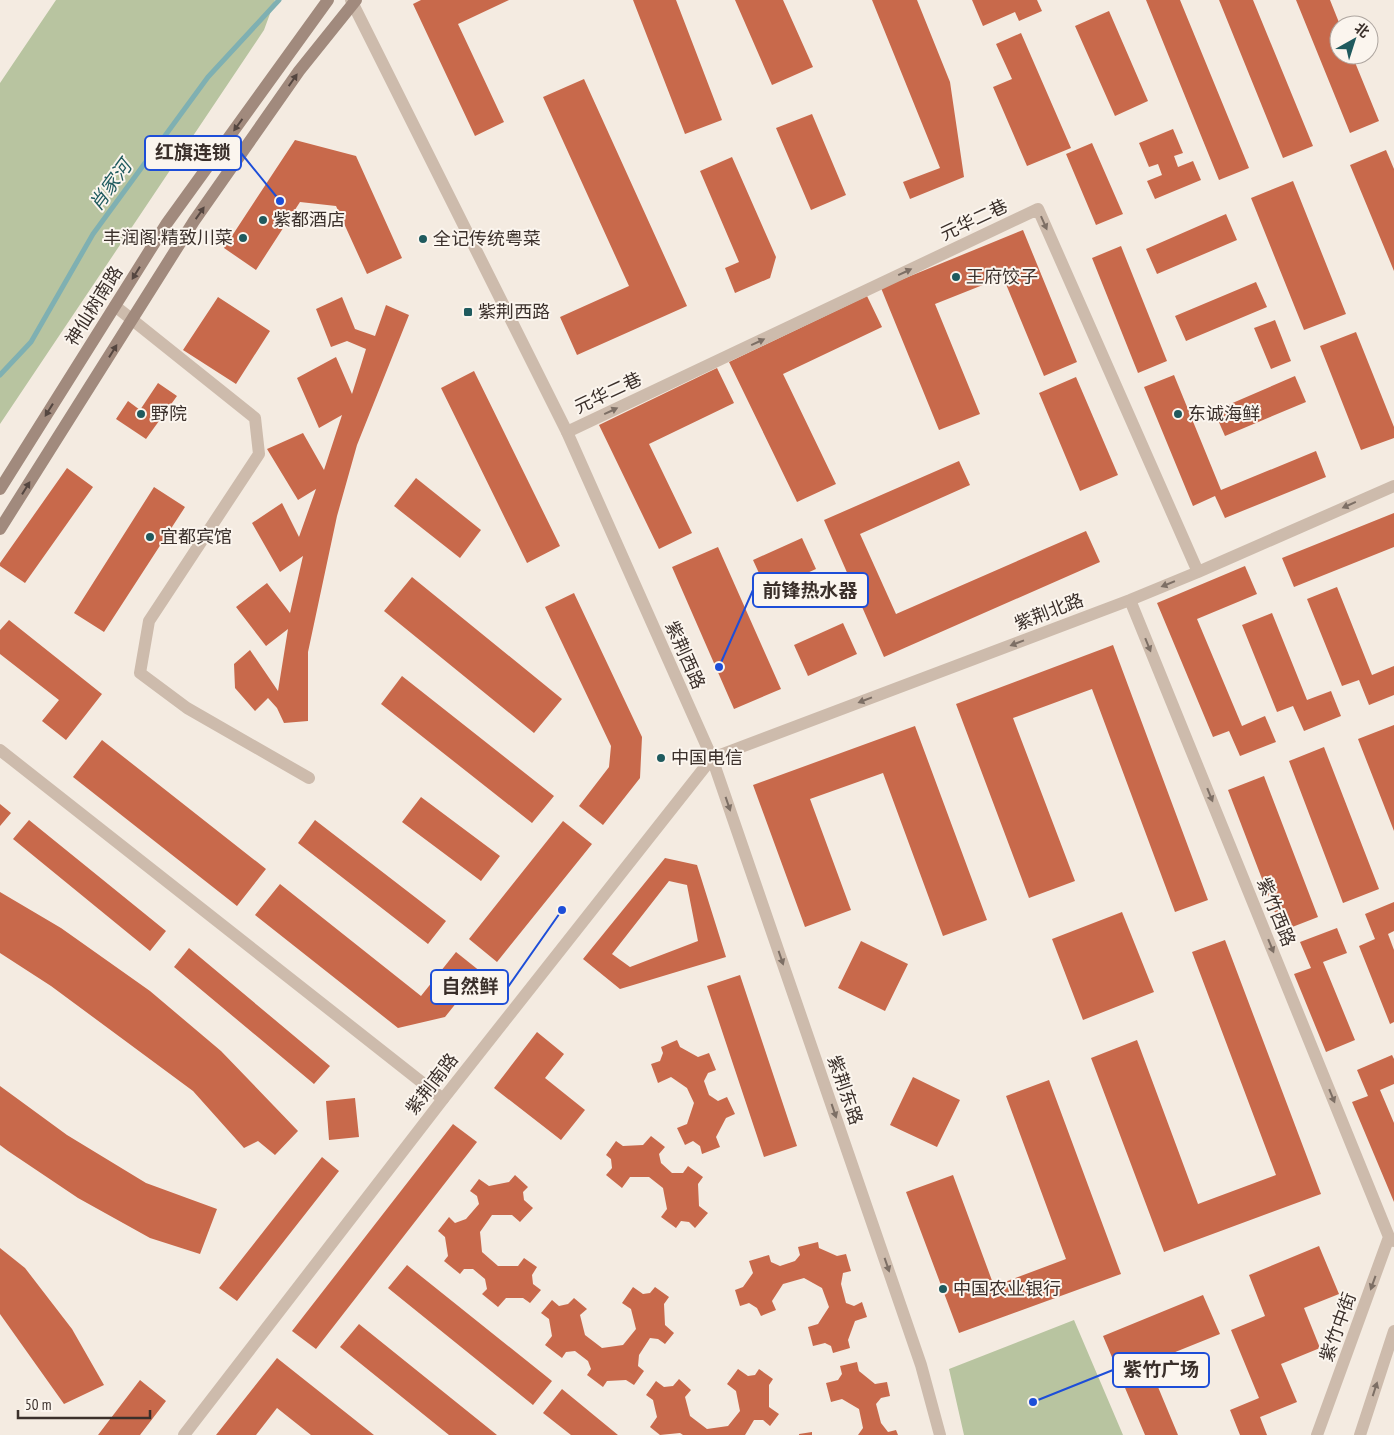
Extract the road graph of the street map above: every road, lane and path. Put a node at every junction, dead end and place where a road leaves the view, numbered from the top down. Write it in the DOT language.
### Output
graph roads {
  1 [pos="328,0"];
  2 [pos="354,1"];
  3 [pos="115,306"];
  4 [pos="133,320"];
  5 [pos="567,432"];
  6 [pos="1394,486"];
  7 [pos="0,489"];
  8 [pos="0,529"];
  9 [pos="1198,572"];
  10 [pos="1130,600"];
  11 [pos="0,750"];
  12 [pos="712,758"];
  13 [pos="309,778"];
  14 [pos="442,1099"];
  15 [pos="1392,1239"];
  16 [pos="1394,1330"];
  17 [pos="184,1435"];
  18 [pos="940,1435"];
  19 [pos="1317,1435"];
  20 [pos="1360,1435"];
  1 -- 3 [label="main road, 神仙树南路, one-way"];
  4 -- 2 [label="main road, one-way"];
  2 -- 5 [label="street, 紫荆西路"];
  3 -- 4 [label="street"];
  3 -- 7 [label="main road, 神仙树南路, one-way"];
  8 -- 4 [label="main road, one-way"];
  4 -- 13 [label="street"];
  5 -- 9 [label="street, 元华二巷, one-way"];
  5 -- 12 [label="street, 紫荆西路"];
  6 -- 9 [label="street, 紫荆北路, one-way"];
  9 -- 10 [label="street, 紫荆北路, one-way"];
  10 -- 12 [label="street, 紫荆北路, one-way"];
  10 -- 15 [label="street, 紫竹西路, one-way"];
  11 -- 14 [label="street"];
  12 -- 14 [label="street, 紫荆南路"];
  12 -- 18 [label="street, 紫荆东路, one-way"];
  14 -- 17 [label="street, 紫荆南路"];
  15 -- 19 [label="street, 紫竹中街, one-way"];
  20 -- 16 [label="street, one-way"];
}
